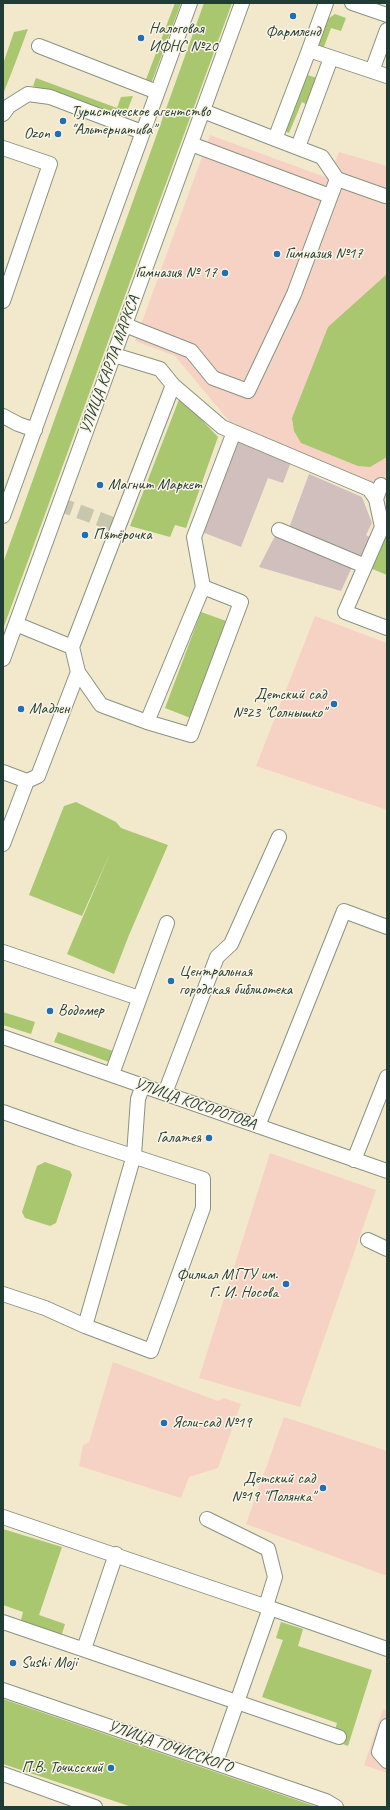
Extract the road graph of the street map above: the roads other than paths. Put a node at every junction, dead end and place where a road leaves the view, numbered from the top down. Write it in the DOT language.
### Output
graph roads {
  1 [pos="190,3"];
  2 [pos="242,3"];
  3 [pos="326,3"];
  4 [pos="352,3"];
  5 [pos="387,15"];
  6 [pos="387,30"];
  7 [pos="39,46"];
  8 [pos="309,50"];
  9 [pos="331,58"];
  10 [pos="372,71"];
  11 [pos="387,76"];
  12 [pos="157,92"];
  13 [pos="203,111"];
  14 [pos="3,114"];
  15 [pos="142,132"];
  16 [pos="275,139"];
  17 [pos="191,144"];
  18 [pos="298,147"];
  19 [pos="3,148"];
  20 [pos="337,179"];
  21 [pos="330,196"];
  22 [pos="385,196"];
  23 [pos="4,293"];
  24 [pos="125,325"];
  25 [pos="114,355"];
  26 [pos="173,385"];
  27 [pos="3,416"];
  28 [pos="35,430"];
  29 [pos="234,432"];
  30 [pos="382,485"];
  31 [pos="376,499"];
  32 [pos="3,516"];
  33 [pos="279,530"];
  34 [pos="365,566"];
  35 [pos="204,586"];
  36 [pos="16,624"];
  37 [pos="387,628"];
  38 [pos="72,647"];
  39 [pos="3,659"];
  40 [pos="78,672"];
  41 [pos="147,722"];
  42 [pos="3,772"];
  43 [pos="28,781"];
  44 [pos="279,837"];
  45 [pos="3,844"];
  46 [pos="167,923"];
  47 [pos="387,927"];
  48 [pos="3,952"];
  49 [pos="139,998"];
  50 [pos="3,1037"];
  51 [pos="112,1074"];
  52 [pos="387,1077"];
  53 [pos="143,1085"];
  54 [pos="165,1093"];
  55 [pos="3,1112"];
  56 [pos="258,1126"];
  57 [pos="134,1155"];
  58 [pos="354,1160"];
  59 [pos="387,1171"];
  60 [pos="368,1240"];
  61 [pos="387,1249"];
  62 [pos="3,1294"];
  63 [pos="85,1326"];
  64 [pos="3,1517"];
  65 [pos="207,1519"];
  66 [pos="116,1554"];
  67 [pos="268,1607"];
  68 [pos="3,1622"];
  69 [pos="84,1648"];
  70 [pos="387,1649"];
  71 [pos="3,1690"];
  72 [pos="238,1702"];
  73 [pos="387,1726"];
  74 [pos="339,1737"];
  75 [pos="387,1761"];
  76 [pos="216,1762"];
  77 [pos="3,1774"];
  78 [pos="95,1807"];
  79 [pos="336,1807"];
  1 -- 12 [label="street"];
  2 -- 13 [label="street, УЛИЦА КАРЛА МАРКСА"];
  3 -- 8 [label="street"];
  4 -- 5 [label="street"];
  6 -- 10 [label="street"];
  7 -- 12 [label="street"];
  8 -- 9 [label="street"];
  8 -- 16 [label="street"];
  9 -- 10 [label="street"];
  9 -- 18 [label="street"];
  10 -- 11 [label="street"];
  12 -- 15 [label="street"];
  13 -- 16 [label="street"];
  13 -- 17 [label="street, УЛИЦА КАРЛА МАРКСА"];
  14 -- 15 [label="street"];
  15 -- 28 [label="street"];
  16 -- 18 [label="street"];
  17 -- 21 [label="street"];
  17 -- 24 [label="street, УЛИЦА КАРЛА МАРКСА"];
  18 -- 20 [label="street"];
  19 -- 23 [label="street"];
  20 -- 21 [label="street"];
  20 -- 22 [label="street"];
  21 -- 24 [label="street"];
  24 -- 25 [label="street, УЛИЦА КАРЛА МАРКСА"];
  25 -- 26 [label="street"];
  25 -- 36 [label="street, УЛИЦА КАРЛА МАРКСА"];
  26 -- 29 [label="street"];
  26 -- 38 [label="street"];
  27 -- 28 [label="street"];
  28 -- 32 [label="street"];
  29 -- 31 [label="street"];
  29 -- 35 [label="street"];
  30 -- 31 [label="street"];
  31 -- 34 [label="street"];
  33 -- 34 [label="street"];
  34 -- 37 [label="street"];
  35 -- 41 [label="street"];
  35 -- 41 [label="street"];
  36 -- 38 [label="street"];
  36 -- 39 [label="street, УЛИЦА КАРЛА МАРКСА"];
  38 -- 40 [label="street"];
  40 -- 41 [label="street"];
  40 -- 43 [label="street"];
  42 -- 43 [label="street"];
  43 -- 45 [label="street"];
  44 -- 54 [label="street"];
  46 -- 49 [label="street"];
  47 -- 56 [label="street"];
  48 -- 49 [label="street"];
  49 -- 51 [label="street"];
  50 -- 51 [label="street, УЛИЦА КОСОРОТОВА"];
  51 -- 53 [label="street, УЛИЦА КОСОРОТОВА"];
  52 -- 58 [label="street"];
  53 -- 54 [label="street, УЛИЦА КОСОРОТОВА"];
  53 -- 57 [label="street"];
  54 -- 56 [label="street, УЛИЦА КОСОРОТОВА"];
  55 -- 57 [label="street"];
  56 -- 58 [label="street, УЛИЦА КОСОРОТОВА"];
  57 -- 63 [label="street"];
  57 -- 63 [label="street"];
  58 -- 59 [label="street, УЛИЦА КОСОРОТОВА"];
  60 -- 61 [label="street"];
  62 -- 63 [label="street"];
  64 -- 66 [label="street"];
  65 -- 67 [label="street"];
  66 -- 67 [label="street"];
  66 -- 69 [label="street"];
  67 -- 70 [label="street"];
  67 -- 72 [label="street"];
  68 -- 69 [label="street"];
  69 -- 72 [label="street"];
  71 -- 76 [label="street, УЛИЦА ТОЧИССКОГО"];
  72 -- 74 [label="street"];
  72 -- 76 [label="street"];
  73 -- 75 [label="street"];
  76 -- 79 [label="street, УЛИЦА ТОЧИССКОГО"];
  77 -- 78 [label="street"];
}
